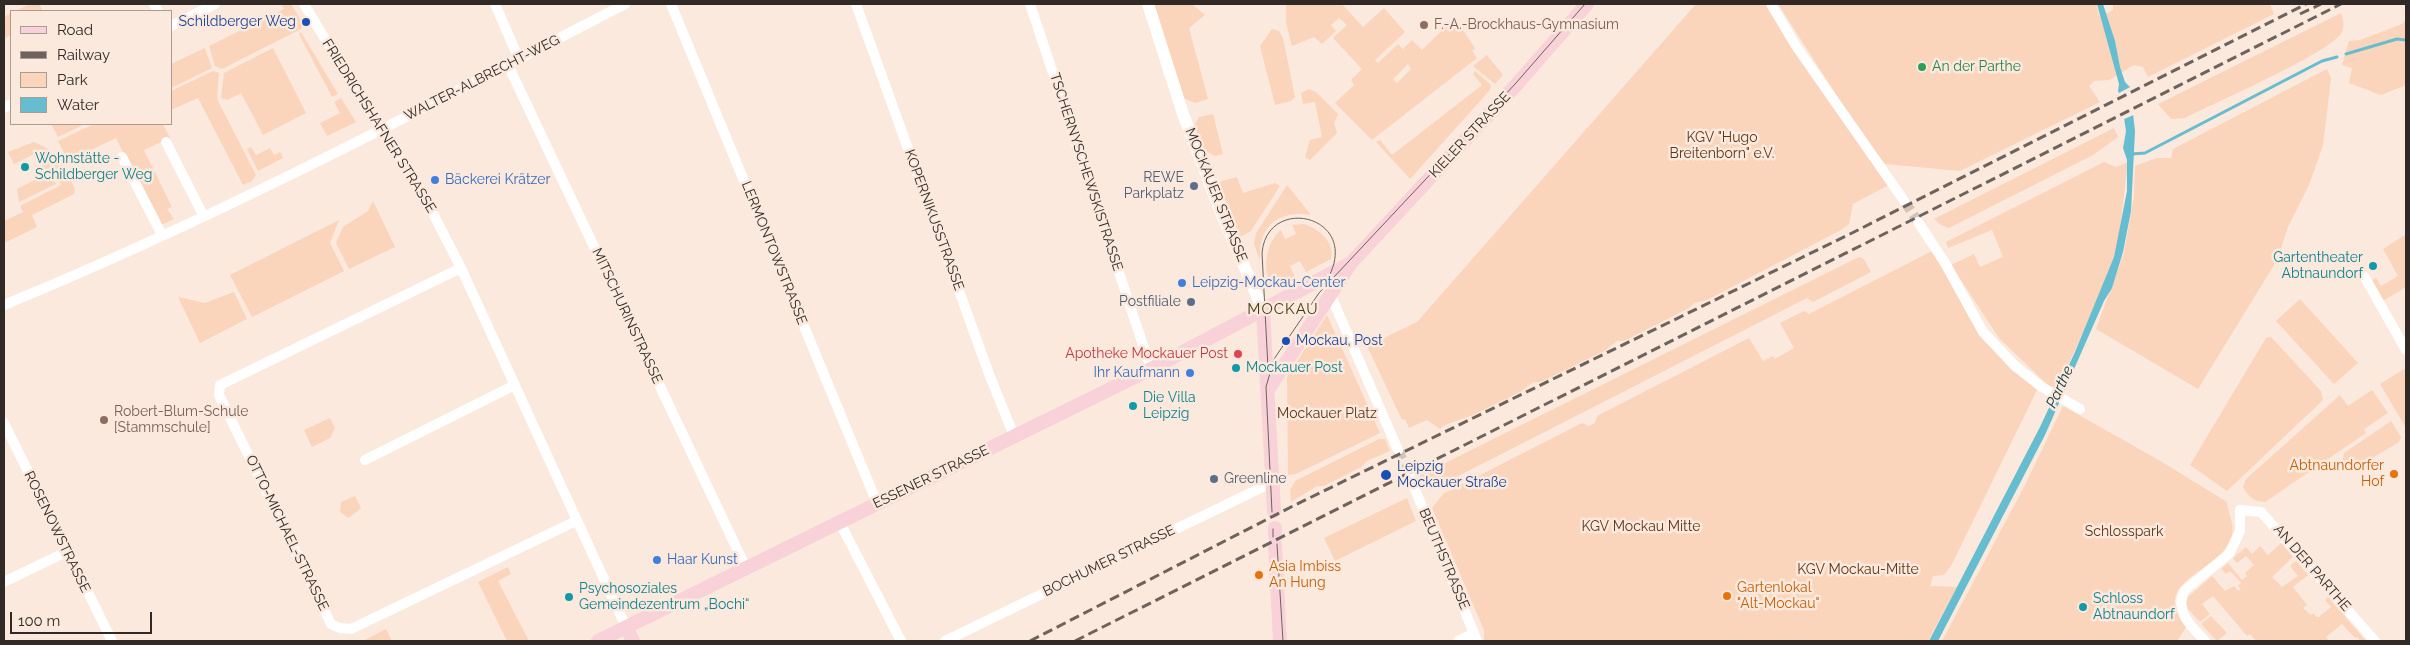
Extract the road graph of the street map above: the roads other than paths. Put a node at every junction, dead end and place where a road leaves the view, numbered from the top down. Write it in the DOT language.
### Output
graph roads {
  1 [pos="215,4"];
  2 [pos="304,4"];
  3 [pos="495,4"];
  4 [pos="624,4"];
  5 [pos="671,4"];
  6 [pos="856,4"];
  7 [pos="1030,4"];
  8 [pos="1148,4"];
  9 [pos="1587,4"];
  10 [pos="1771,4"];
  11 [pos="172,26"];
  12 [pos="518,59"];
  13 [pos="508,65"];
  14 [pos="383,128"];
  15 [pos="166,142"];
  16 [pos="122,157"];
  17 [pos="1905,202"];
  18 [pos="203,216"];
  19 [pos="1918,222"];
  20 [pos="162,235"];
  21 [pos="1351,263"];
  22 [pos="460,268"];
  23 [pos="2364,276"];
  24 [pos="1331,296"];
  25 [pos="4,305"];
  26 [pos="1263,310"];
  27 [pos="2406,350"];
  28 [pos="1151,369"];
  29 [pos="515,385"];
  30 [pos="1270,386"];
  31 [pos="2080,409"];
  32 [pos="5,427"];
  33 [pos="1014,436"];
  34 [pos="1398,450"];
  35 [pos="365,460"];
  36 [pos="1410,477"];
  37 [pos="1273,482"];
  38 [pos="877,503"];
  39 [pos="1274,511"];
  40 [pos="576,521"];
  41 [pos="839,522"];
  42 [pos="1275,536"];
  43 [pos="66,552"];
  44 [pos="746,568"];
  45 [pos="4,582"];
  46 [pos="626,627"];
  47 [pos="1475,637"];
  48 [pos="112,641"];
  49 [pos="598,641"];
  50 [pos="633,641"];
  51 [pos="901,641"];
  52 [pos="945,641"];
  53 [pos="1280,641"];
  54 [pos="1458,641"];
  55 [pos="2205,641"];
  56 [pos="2375,641"];
  1 -- 11 [label="street"];
  2 -- 14 [label="street, FRIEDRICHSHAFNER STRASSE"];
  3 -- 12 [label="street"];
  4 -- 12 [label="street, WALTER-ALBRECHT-WEG"];
  5 -- 38 [label="street, LERMONTOWSTRASSE"];
  6 -- 33 [label="street, KOPERNIKUSSTRASSE"];
  7 -- 28 [label="street, TSCHERNYSCHEWSKISTRASSE"];
  8 -- 26 [label="street, MOCKAUER STRASSE"];
  9 -- 21 [label="main road, KIELER STRASSE"];
  10 -- 17 [label="street"];
  12 -- 13 [label="street, WALTER-ALBRECHT-WEG"];
  13 -- 14 [label="street, WALTER-ALBRECHT-WEG"];
  13 -- 44 [label="street, MITSCHURINSTRASSE"];
  14 -- 18 [label="street, WALTER-ALBRECHT-WEG"];
  14 -- 22 [label="street, FRIEDRICHSHAFNER STRASSE"];
  15 -- 18 [label="street"];
  16 -- 20 [label="street"];
  18 -- 20 [label="street, WALTER-ALBRECHT-WEG"];
  19 -- 31 [label="street"];
  20 -- 25 [label="street, WALTER-ALBRECHT-WEG"];
  21 -- 24 [label="main road, KIELER STRASSE"];
  21 -- 26 [label="main road, KIELER STRASSE"];
  22 -- 29 [label="street, FRIEDRICHSHAFNER STRASSE"];
  22 -- 40 [label="street, OTTO-MICHAEL-STRASSE"];
  23 -- 27 [label="street"];
  24 -- 30 [label="main road, KIELER STRASSE"];
  24 -- 34 [label="street"];
  26 -- 28 [label="main road, ESSENER STRASSE"];
  26 -- 30 [label="main road, MOCKAUER STRASSE"];
  28 -- 33 [label="main road, ESSENER STRASSE"];
  29 -- 35 [label="street"];
  29 -- 40 [label="street, FRIEDRICHSHAFNER STRASSE"];
  30 -- 37 [label="main road, MOCKAUER STRASSE"];
  32 -- 43 [label="street, ROSENOWSTRASSE"];
  33 -- 38 [label="main road, ESSENER STRASSE"];
  36 -- 47 [label="street, BEUTHSTRASSE"];
  37 -- 39 [label="main road, MOCKAUER STRASSE"];
  37 -- 52 [label="street, BOCHUMER STRASSE"];
  38 -- 41 [label="main road, ESSENER STRASSE"];
  40 -- 46 [label="street, FRIEDRICHSHAFNER STRASSE"];
  41 -- 44 [label="main road, ESSENER STRASSE"];
  41 -- 51 [label="street"];
  42 -- 53 [label="main road"];
  43 -- 45 [label="street"];
  43 -- 48 [label="street, ROSENOWSTRASSE"];
  44 -- 46 [label="main road, ESSENER STRASSE"];
  46 -- 49 [label="main road, ESSENER STRASSE"];
  46 -- 50 [label="main road, FRIEDRICHSHAFNER STRASSE"];
  47 -- 54 [label="street"];
  55 -- 56 [label="street, AN DER PARTHE"];
}
